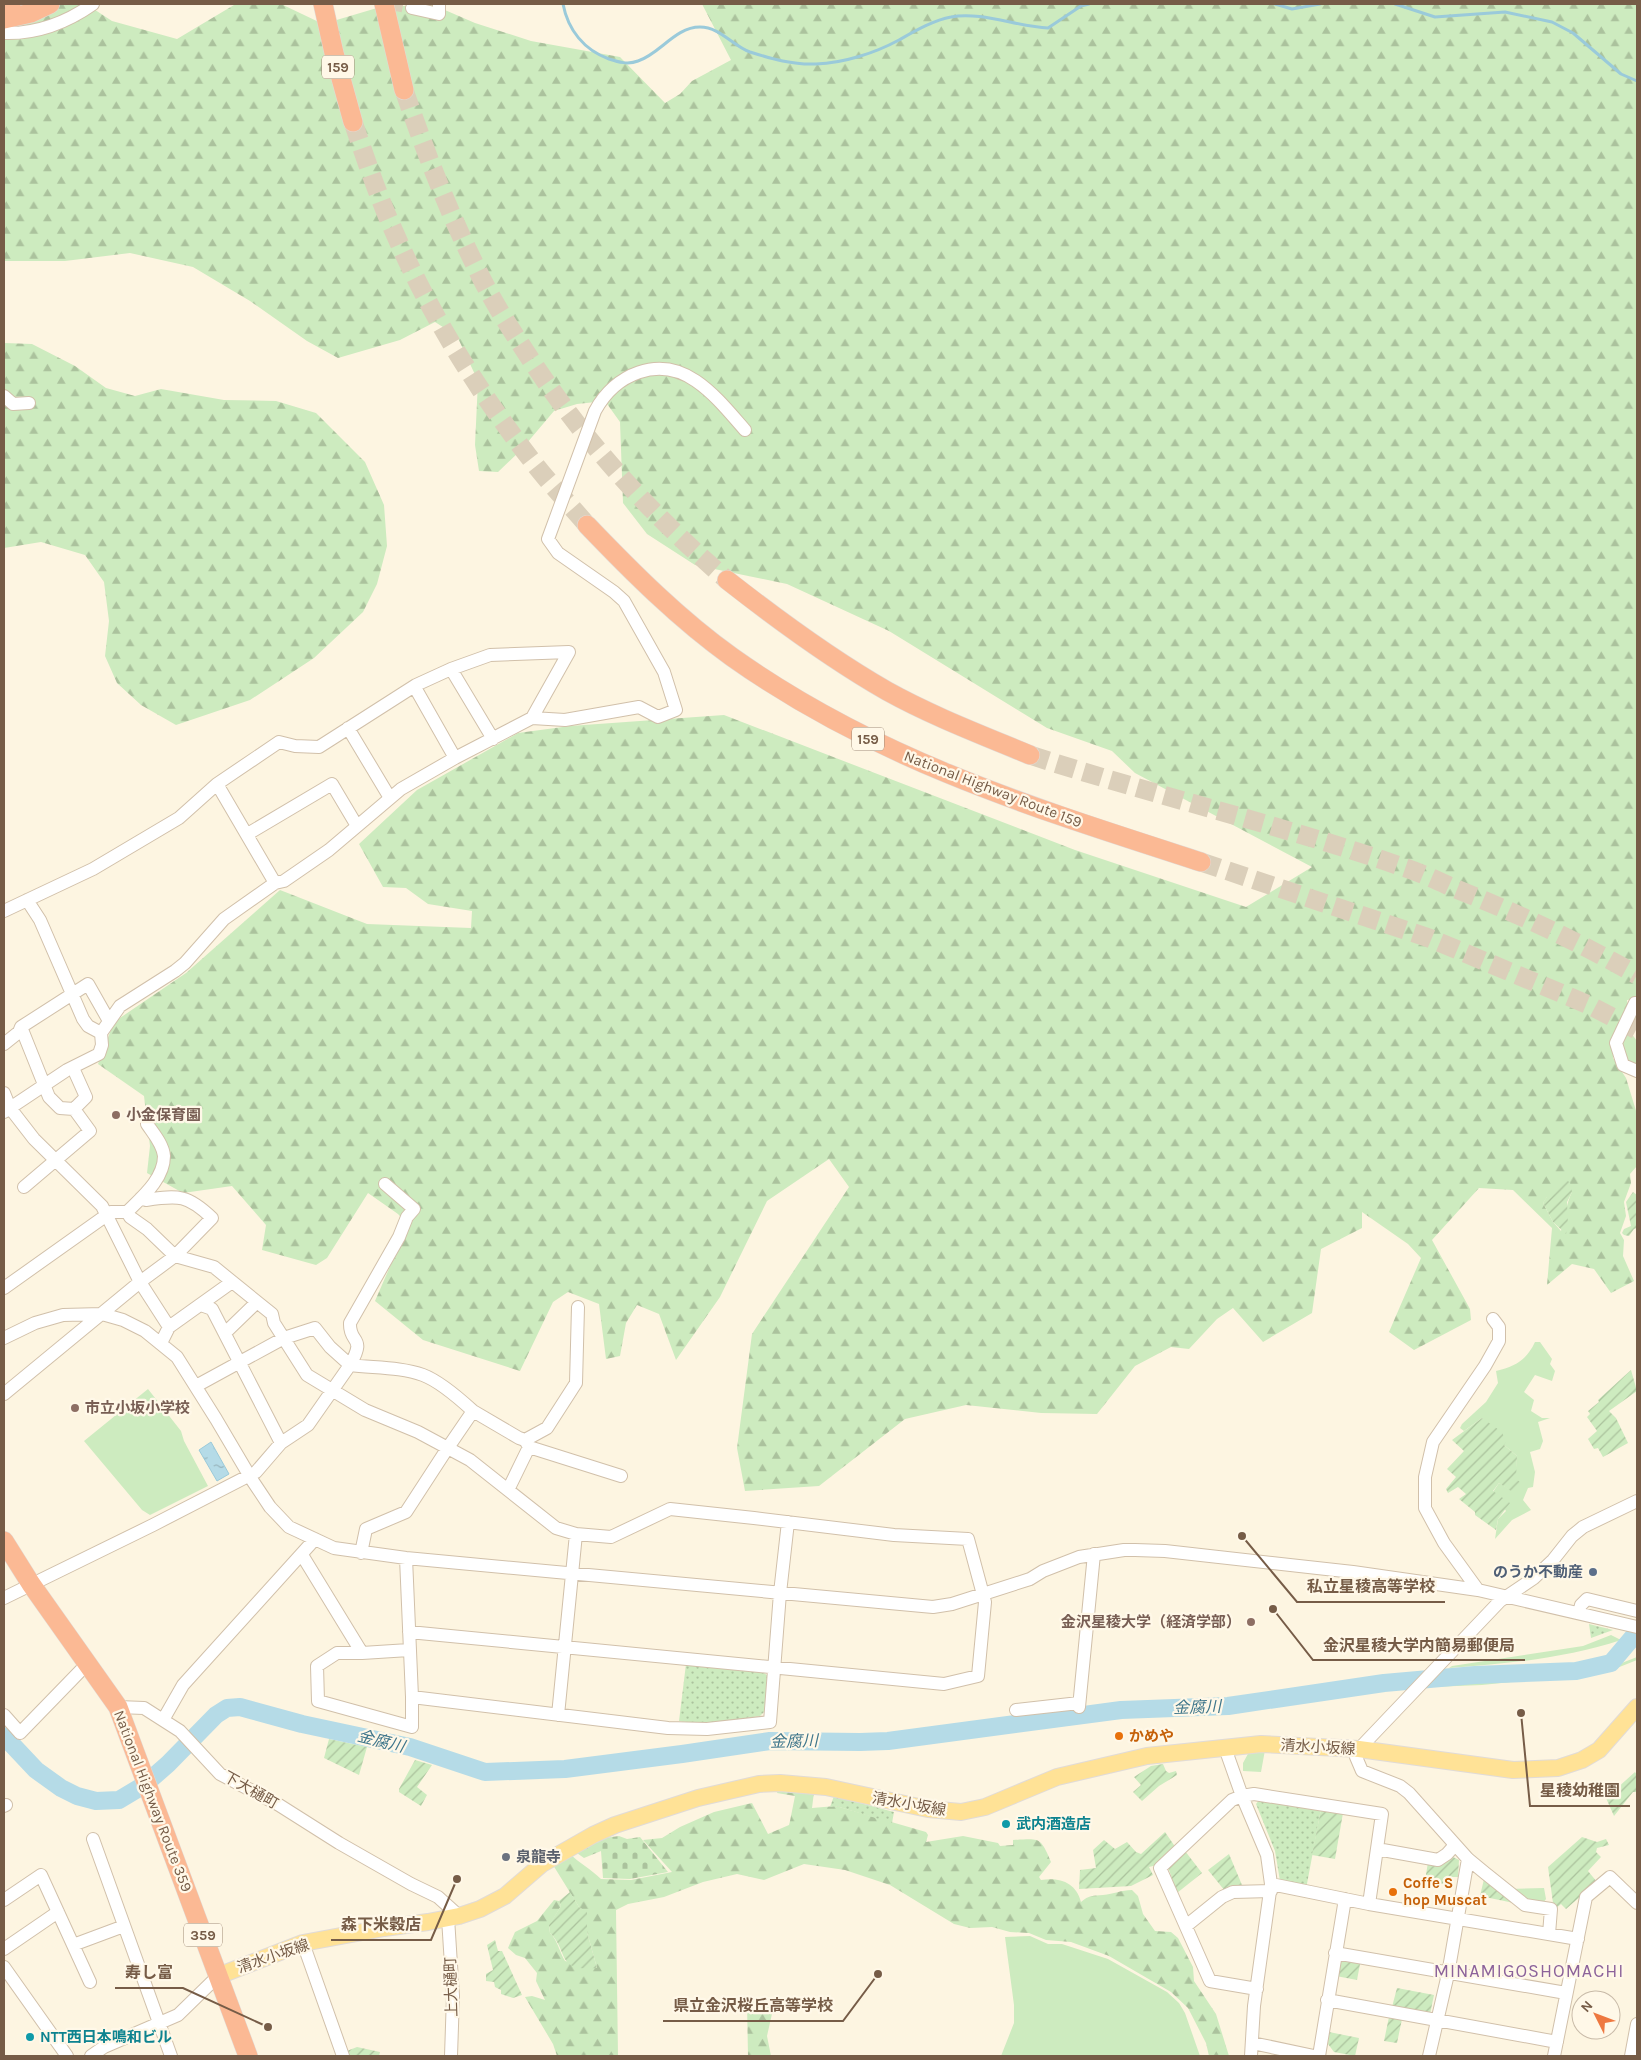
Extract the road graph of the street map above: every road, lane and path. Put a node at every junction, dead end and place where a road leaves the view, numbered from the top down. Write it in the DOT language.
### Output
graph roads {
  1 [pos="11,4"];
  2 [pos="50,4"];
  3 [pos="93,4"];
  4 [pos="384,4"];
  5 [pos="438,4"];
  6 [pos="4,5"];
  7 [pos="323,6"];
  8 [pos="412,8"];
  9 [pos="4,19"];
  10 [pos="4,33"];
  11 [pos="404,90"];
  12 [pos="353,122"];
  13 [pos="4,396"];
  14 [pos="29,403"];
  15 [pos="745,430"];
  16 [pos="587,525"];
  17 [pos="727,580"];
  18 [pos="451,669"];
  19 [pos="416,685"];
  20 [pos="532,718"];
  21 [pos="348,728"];
  22 [pos="493,739"];
  23 [pos="1030,755"];
  24 [pos="456,758"];
  25 [pos="217,784"];
  26 [pos="390,798"];
  27 [pos="357,826"];
  28 [pos="248,837"];
  29 [pos="1201,862"];
  30 [pos="275,883"];
  31 [pos="27,900"];
  32 [pos="4,911"];
  33 [pos="72,994"];
  34 [pos="1637,1003"];
  35 [pos="109,1021"];
  36 [pos="21,1027"];
  37 [pos="101,1033"];
  38 [pos="4,1044"];
  39 [pos="73,1068"];
  40 [pos="1637,1071"];
  41 [pos="43,1086"];
  42 [pos="4,1093"];
  43 [pos="74,1109"];
  44 [pos="7,1110"];
  45 [pos="147,1124"];
  46 [pos="57,1160"];
  47 [pos="385,1184"];
  48 [pos="24,1187"];
  49 [pos="141,1198"];
  50 [pos="127,1212"];
  51 [pos="107,1215"];
  52 [pos="175,1256"];
  53 [pos="140,1282"];
  54 [pos="232,1282"];
  55 [pos="4,1288"];
  56 [pos="257,1302"];
  57 [pos="201,1305"];
  58 [pos="578,1307"];
  59 [pos="102,1314"];
  60 [pos="1493,1319"];
  61 [pos="169,1327"];
  62 [pos="225,1333"];
  63 [pos="4,1338"];
  64 [pos="284,1338"];
  65 [pos="161,1343"];
  66 [pos="239,1363"];
  67 [pos="350,1365"];
  68 [pos="196,1386"];
  69 [pos="333,1391"];
  70 [pos="4,1394"];
  71 [pos="474,1412"];
  72 [pos="281,1443"];
  73 [pos="527,1444"];
  74 [pos="446,1449"];
  75 [pos="249,1475"];
  76 [pos="621,1476"];
  77 [pos="508,1490"];
  78 [pos="1637,1501"];
  79 [pos="788,1522"];
  80 [pos="576,1534"];
  81 [pos="315,1539"];
  82 [pos="4,1541"];
  83 [pos="361,1553"];
  84 [pos="1094,1554"];
  85 [pos="302,1556"];
  86 [pos="406,1558"];
  87 [pos="572,1574"];
  88 [pos="31,1584"];
  89 [pos="1478,1590"];
  90 [pos="780,1593"];
  91 [pos="984,1594"];
  92 [pos="1507,1595"];
  93 [pos="4,1598"];
  94 [pos="1637,1611"];
  95 [pos="1579,1613"];
  96 [pos="1637,1627"];
  97 [pos="409,1632"];
  98 [pos="564,1646"];
  99 [pos="409,1650"];
  100 [pos="362,1653"];
  101 [pos="87,1664"];
  102 [pos="776,1668"];
  103 [pos="412,1697"];
  104 [pos="118,1707"];
  105 [pos="1637,1707"];
  106 [pos="1016,1710"];
  107 [pos="4,1715"];
  108 [pos="558,1715"];
  109 [pos="163,1720"];
  110 [pos="1225,1748"];
  111 [pos="1359,1749"];
  112 [pos="1242,1796"];
  113 [pos="93,1839"];
  114 [pos="1455,1845"];
  115 [pos="1377,1849"];
  116 [pos="1468,1860"];
  117 [pos="1271,1888"];
  118 [pos="1345,1899"];
  119 [pos="4,1900"];
  120 [pos="1637,1903"];
  121 [pos="1369,1904"];
  122 [pos="58,1912"];
  123 [pos="454,1917"];
  124 [pos="1457,1918"];
  125 [pos="124,1926"];
  126 [pos="1186,1926"];
  127 [pos="1550,1934"];
  128 [pos="1578,1939"];
  129 [pos="303,1943"];
  130 [pos="73,1945"];
  131 [pos="4,1949"];
  132 [pos="1335,1953"];
  133 [pos="4,1967"];
  134 [pos="1448,1974"];
  135 [pos="218,1976"];
  136 [pos="90,1982"];
  137 [pos="1257,1989"];
  138 [pos="1566,1993"];
  139 [pos="1327,2000"];
  140 [pos="1436,2021"];
  141 [pos="158,2022"];
  142 [pos="1637,2024"];
  143 [pos="1557,2042"];
  144 [pos="1252,2043"];
  145 [pos="106,2051"];
  146 [pos="67,2056"];
  147 [pos="91,2056"];
  148 [pos="171,2056"];
  149 [pos="248,2056"];
  150 [pos="343,2056"];
  151 [pos="451,2056"];
  152 [pos="1251,2056"];
  153 [pos="1314,2056"];
  154 [pos="1319,2056"];
  155 [pos="1429,2056"];
  156 [pos="1554,2056"];
  157 [pos="1631,2056"];
  1 -- 6 [label="highway"];
  2 -- 9 [label="highway"];
  3 -- 10 [label="street"];
  4 -- 11 [label="highway"];
  5 -- 8 [label="street"];
  7 -- 12 [label="highway, 159"];
  13 -- 14 [label="street"];
  15 -- 20 [label="street"];
  16 -- 29 [label="highway, National Highway Route 159 / 159"];
  17 -- 23 [label="highway"];
  18 -- 19 [label="street"];
  18 -- 20 [label="street"];
  18 -- 22 [label="street"];
  19 -- 21 [label="street"];
  19 -- 24 [label="street"];
  20 -- 22 [label="street"];
  21 -- 25 [label="street"];
  21 -- 26 [label="street"];
  22 -- 24 [label="street"];
  24 -- 26 [label="street"];
  25 -- 28 [label="street"];
  25 -- 31 [label="street"];
  26 -- 27 [label="street"];
  27 -- 28 [label="street"];
  27 -- 30 [label="street"];
  28 -- 30 [label="street"];
  30 -- 35 [label="street"];
  31 -- 32 [label="street"];
  31 -- 33 [label="street"];
  33 -- 35 [label="street"];
  33 -- 36 [label="street"];
  33 -- 37 [label="street"];
  34 -- 40 [label="street"];
  35 -- 37 [label="street"];
  36 -- 38 [label="street"];
  36 -- 41 [label="street"];
  37 -- 39 [label="street"];
  39 -- 41 [label="street"];
  39 -- 43 [label="street"];
  41 -- 43 [label="street"];
  41 -- 44 [label="street"];
  42 -- 44 [label="street"];
  43 -- 46 [label="street"];
  44 -- 46 [label="street"];
  45 -- 49 [label="street"];
  46 -- 48 [label="street"];
  46 -- 51 [label="street"];
  47 -- 67 [label="street"];
  49 -- 50 [label="street"];
  49 -- 52 [label="street"];
  50 -- 51 [label="street"];
  50 -- 52 [label="street"];
  51 -- 53 [label="street"];
  51 -- 55 [label="street"];
  52 -- 53 [label="street"];
  52 -- 54 [label="street"];
  53 -- 59 [label="street"];
  53 -- 61 [label="street"];
  54 -- 56 [label="street"];
  54 -- 57 [label="street"];
  56 -- 62 [label="street"];
  56 -- 64 [label="street"];
  57 -- 61 [label="street"];
  57 -- 62 [label="street"];
  58 -- 73 [label="street"];
  59 -- 63 [label="street"];
  59 -- 65 [label="street"];
  59 -- 70 [label="street"];
  60 -- 89 [label="street"];
  61 -- 65 [label="street"];
  62 -- 66 [label="street"];
  64 -- 66 [label="street"];
  64 -- 67 [label="street"];
  64 -- 69 [label="street"];
  65 -- 68 [label="street"];
  66 -- 68 [label="street"];
  66 -- 72 [label="street"];
  67 -- 69 [label="street"];
  67 -- 71 [label="street"];
  68 -- 75 [label="street"];
  69 -- 72 [label="street"];
  69 -- 74 [label="street"];
  71 -- 73 [label="street"];
  71 -- 74 [label="street"];
  72 -- 75 [label="street"];
  73 -- 76 [label="street"];
  73 -- 77 [label="street"];
  74 -- 77 [label="street"];
  74 -- 83 [label="street"];
  75 -- 81 [label="street"];
  75 -- 88 [label="street"];
  77 -- 80 [label="street"];
  78 -- 92 [label="street"];
  79 -- 80 [label="street"];
  79 -- 90 [label="street"];
  79 -- 91 [label="street"];
  80 -- 87 [label="street"];
  81 -- 83 [label="street"];
  81 -- 85 [label="street"];
  82 -- 88 [label="highway, National Highway Route 359 / 359"];
  83 -- 86 [label="street"];
  84 -- 89 [label="street"];
  84 -- 91 [label="street"];
  84 -- 106 [label="street"];
  85 -- 100 [label="street"];
  85 -- 109 [label="street"];
  86 -- 87 [label="street"];
  86 -- 97 [label="street"];
  87 -- 90 [label="street"];
  87 -- 98 [label="street"];
  88 -- 93 [label="street"];
  88 -- 101 [label="highway, National Highway Route 359 / 359"];
  89 -- 92 [label="street"];
  90 -- 91 [label="street"];
  90 -- 102 [label="street"];
  91 -- 102 [label="street"];
  92 -- 95 [label="street"];
  92 -- 111 [label="street"];
  94 -- 95 [label="street"];
  95 -- 96 [label="street"];
  97 -- 98 [label="street"];
  97 -- 99 [label="street"];
  98 -- 102 [label="street"];
  98 -- 108 [label="street"];
  99 -- 100 [label="street"];
  99 -- 103 [label="street"];
  100 -- 103 [label="street"];
  101 -- 104 [label="highway, National Highway Route 359 / 359"];
  101 -- 107 [label="street"];
  102 -- 108 [label="street"];
  103 -- 108 [label="street"];
  104 -- 109 [label="street, 下大樋町"];
  104 -- 135 [label="highway, National Highway Route 359 / 359"];
  105 -- 111 [label="main road, 清水小坂線"];
  109 -- 123 [label="street, 下大樋町"];
  110 -- 111 [label="main road, 清水小坂線"];
  110 -- 112 [label="street"];
  110 -- 123 [label="main road, 清水小坂線"];
  111 -- 114 [label="street"];
  112 -- 115 [label="street"];
  112 -- 117 [label="street"];
  112 -- 126 [label="street"];
  113 -- 125 [label="street"];
  114 -- 115 [label="street"];
  114 -- 116 [label="street"];
  115 -- 121 [label="street"];
  116 -- 124 [label="street"];
  116 -- 127 [label="street"];
  117 -- 118 [label="street"];
  117 -- 126 [label="street"];
  117 -- 137 [label="street"];
  118 -- 121 [label="street"];
  118 -- 132 [label="street"];
  119 -- 122 [label="street"];
  120 -- 128 [label="street"];
  121 -- 124 [label="street"];
  122 -- 130 [label="street"];
  122 -- 131 [label="street"];
  123 -- 129 [label="main road, 清水小坂線"];
  123 -- 151 [label="street, 上大樋町"];
  124 -- 127 [label="street"];
  124 -- 134 [label="street"];
  125 -- 130 [label="street"];
  125 -- 141 [label="street"];
  126 -- 137 [label="street"];
  127 -- 128 [label="street"];
  128 -- 138 [label="street"];
  129 -- 135 [label="main road, 清水小坂線"];
  129 -- 150 [label="street"];
  130 -- 136 [label="street"];
  132 -- 134 [label="street"];
  132 -- 139 [label="street"];
  133 -- 146 [label="street"];
  134 -- 138 [label="street"];
  134 -- 140 [label="street"];
  135 -- 141 [label="street"];
  135 -- 149 [label="highway, National Highway Route 359 / 359"];
  137 -- 144 [label="street"];
  138 -- 143 [label="street"];
  139 -- 140 [label="street"];
  139 -- 154 [label="street"];
  140 -- 143 [label="street"];
  140 -- 155 [label="street"];
  141 -- 145 [label="street"];
  141 -- 148 [label="street"];
  142 -- 157 [label="street"];
  143 -- 156 [label="street"];
  144 -- 152 [label="street"];
  144 -- 153 [label="street"];
  145 -- 147 [label="street"];
}
